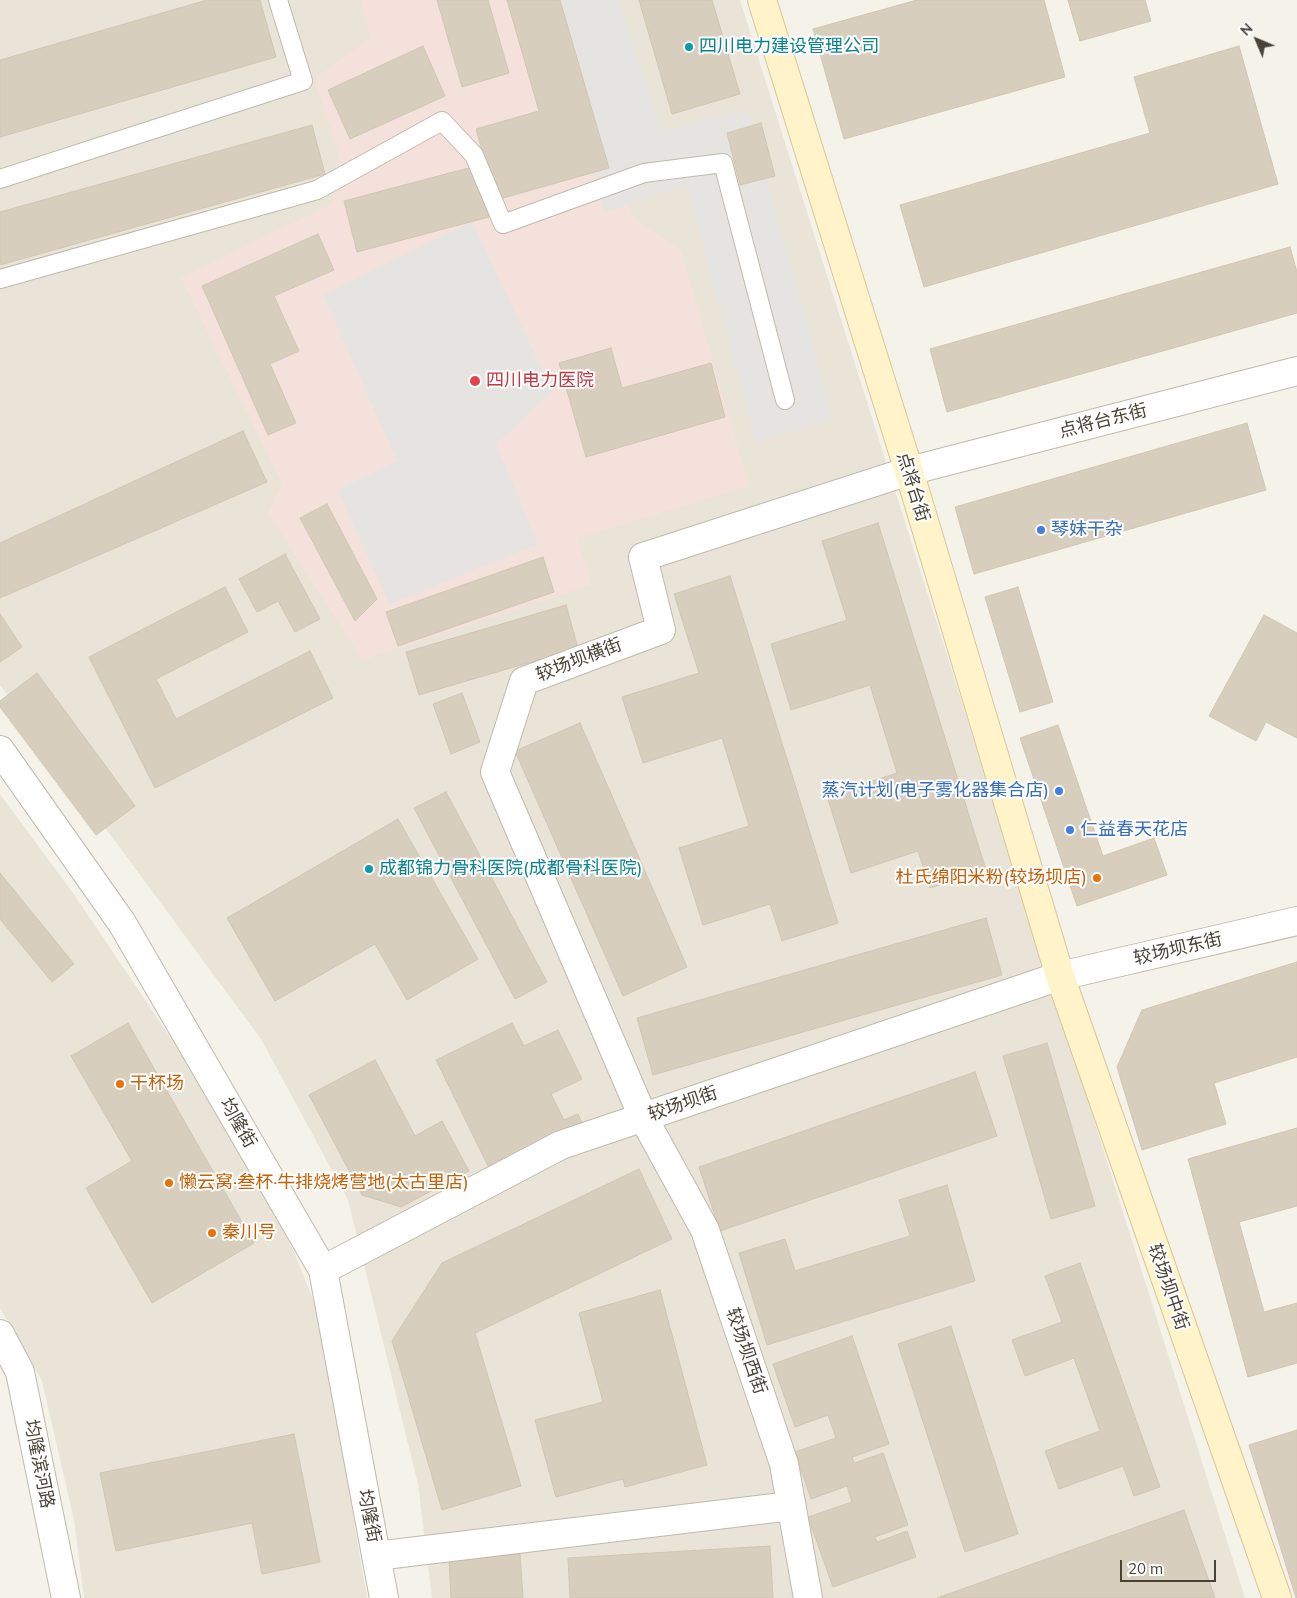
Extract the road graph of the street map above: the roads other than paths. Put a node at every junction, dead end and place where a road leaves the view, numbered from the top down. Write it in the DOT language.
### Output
graph roads {
  1 [pos="278,0"];
  2 [pos="762,0"];
  3 [pos="0,178"];
  4 [pos="0,279"];
  5 [pos="1297,371"];
  6 [pos="785,400"];
  7 [pos="909,471"];
  8 [pos="0,750"];
  9 [pos="1297,921"];
  10 [pos="1060,976"];
  11 [pos="643,1117"];
  12 [pos="323,1270"];
  13 [pos="0,1334"];
  14 [pos="791,1506"];
  15 [pos="376,1556"];
  16 [pos="66,1598"];
  17 [pos="384,1598"];
  18 [pos="808,1598"];
  19 [pos="1277,1598"];
  1 -- 3 [label="lane"];
  2 -- 7 [label="street, 点将台街"];
  4 -- 6 [label="lane"];
  5 -- 7 [label="street, 点将台东街"];
  7 -- 10 [label="street, 点将台街"];
  7 -- 11 [label="street, 较场坝横街"];
  8 -- 12 [label="street, 均隆街"];
  9 -- 10 [label="street, 较场坝东街"];
  10 -- 11 [label="street, 较场坝街"];
  10 -- 19 [label="street, 较场坝中街"];
  11 -- 12 [label="street, 较场坝街"];
  11 -- 14 [label="street, 较场坝西街"];
  12 -- 15 [label="street, 均隆街"];
  13 -- 16 [label="street, 均隆滨河路"];
  14 -- 15 [label="street"];
  14 -- 18 [label="street, 较场坝西街"];
  15 -- 17 [label="street, 均隆街"];
}
